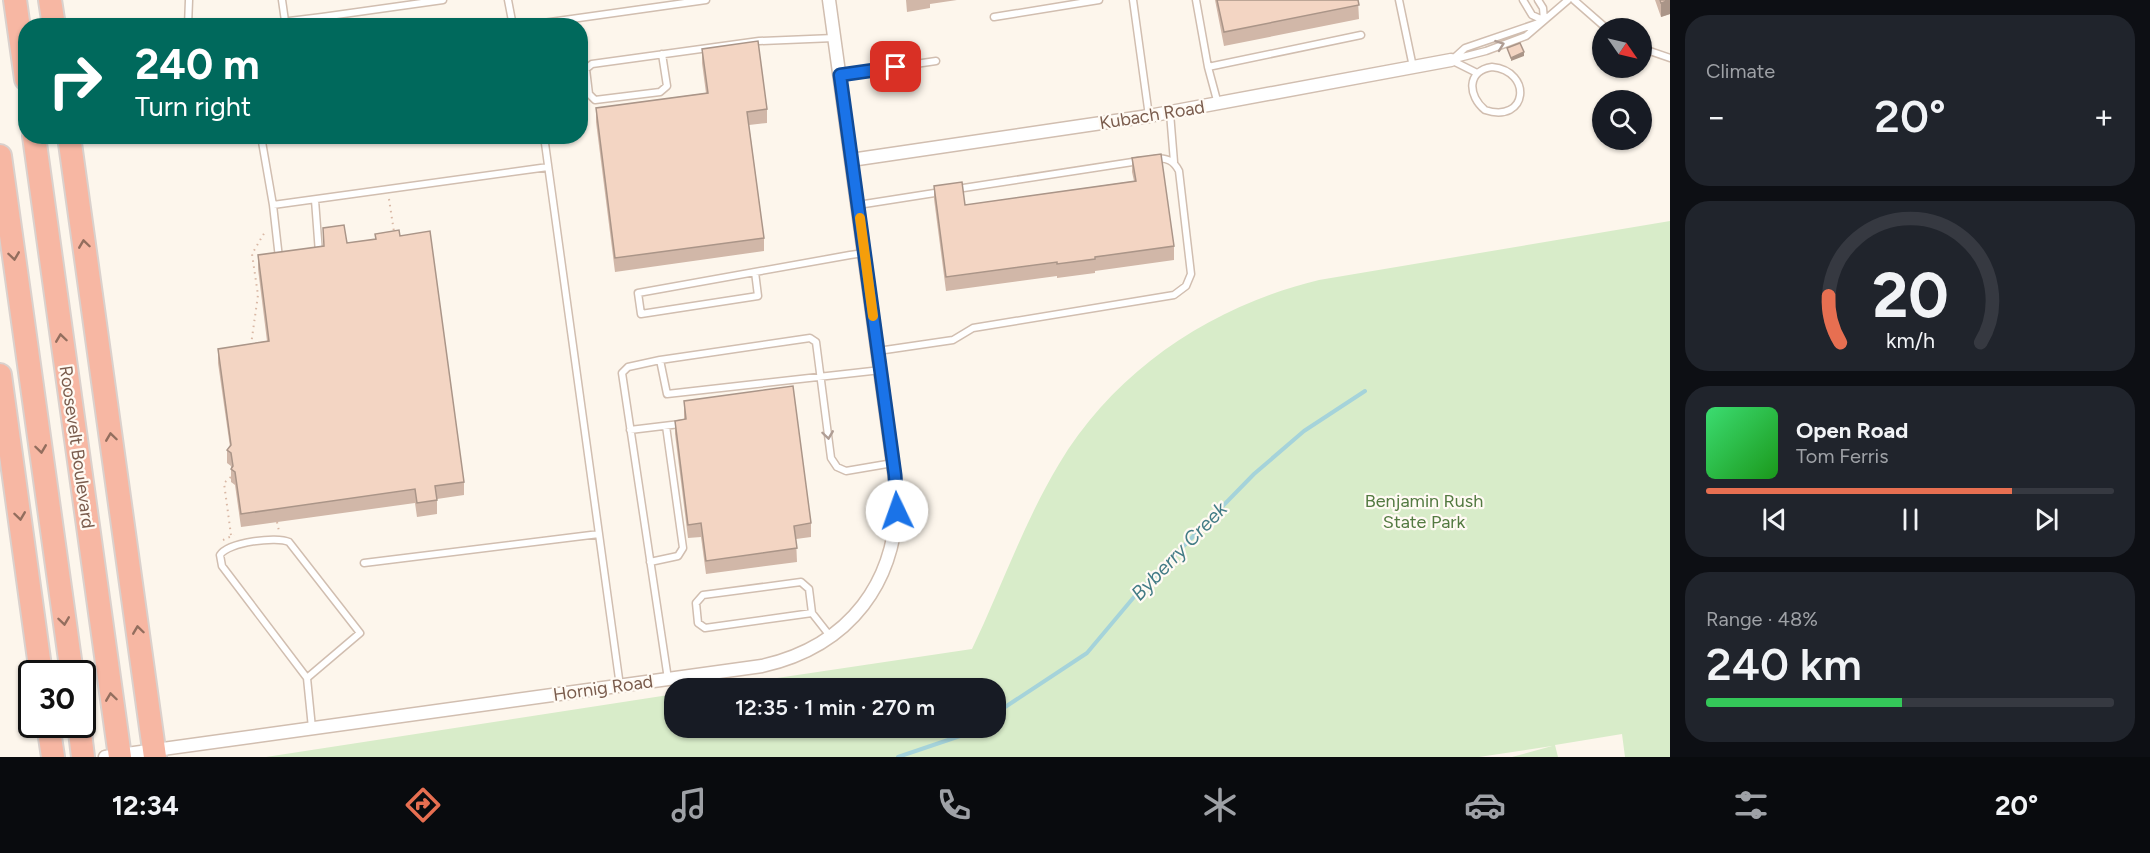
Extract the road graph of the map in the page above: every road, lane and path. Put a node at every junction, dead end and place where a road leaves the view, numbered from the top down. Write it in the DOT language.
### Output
graph roads {
  1 [pos="15,0"];
  2 [pos="50,0"];
  3 [pos="189,0"];
  4 [pos="282,0"];
  5 [pos="443,0"];
  6 [pos="508,0"];
  7 [pos="706,0"];
  8 [pos="829,0"];
  9 [pos="1099,0"];
  10 [pos="1133,0"];
  11 [pos="1196,0"];
  12 [pos="1399,0"];
  13 [pos="1523,0"];
  14 [pos="1538,0"];
  15 [pos="1568,0"];
  16 [pos="1574,0"];
  17 [pos="322,17"];
  18 [pos="994,17"];
  19 [pos="53,18"];
  20 [pos="188,18"];
  21 [pos="285,18"];
  22 [pos="313,18"];
  23 [pos="511,18"];
  24 [pos="579,18"];
  25 [pos="1595,18"];
  26 [pos="1544,20"];
  27 [pos="18,22"];
  28 [pos="1361,34"];
  29 [pos="835,38"];
  30 [pos="1652,52"];
  31 [pos="662,54"];
  32 [pos="1670,58"];
  33 [pos="1451,60"];
  34 [pos="936,61"];
  35 [pos="588,67"];
  36 [pos="1208,67"];
  37 [pos="1413,67"];
  38 [pos="1478,73"];
  39 [pos="840,75"];
  40 [pos="588,86"];
  41 [pos="1218,104"];
  42 [pos="1170,113"];
  43 [pos="1149,116"];
  44 [pos="34,144"];
  45 [pos="70,144"];
  46 [pos="262,144"];
  47 [pos="545,144"];
  48 [pos="0,156"];
  49 [pos="851,160"];
  50 [pos="1174,162"];
  51 [pos="548,167"];
  52 [pos="388,189"];
  53 [pos="315,200"];
  54 [pos="273,205"];
  55 [pos="858,205"];
  56 [pos="274,217"];
  57 [pos="394,233"];
  58 [pos="864,253"];
  59 [pos="319,254"];
  60 [pos="280,261"];
  61 [pos="754,272"];
  62 [pos="251,347"];
  63 [pos="878,351"];
  64 [pos="660,360"];
  65 [pos="880,370"];
  66 [pos="0,375"];
  67 [pos="820,377"];
  68 [pos="680,424"];
  69 [pos="666,426"];
  70 [pos="630,430"];
  71 [pos="893,463"];
  72 [pos="232,476"];
  73 [pos="599,534"];
  74 [pos="231,536"];
  75 [pos="650,562"];
  76 [pos="364,563"];
  77 [pos="812,613"];
  78 [pos="831,637"];
  79 [pos="39,660"];
  80 [pos="70,660"];
  81 [pos="306,678"];
  82 [pos="668,678"];
  83 [pos="675,678"];
  84 [pos="664,680"];
  85 [pos="621,686"];
  86 [pos="312,728"];
  87 [pos="50,738"];
  88 [pos="81,738"];
  89 [pos="155,754"];
  90 [pos="115,756"];
  91 [pos="53,757"];
  92 [pos="83,757"];
  1 -- 27 [label="highway"];
  2 -- 19 [label="highway"];
  3 -- 20 [label="lane"];
  4 -- 21 [label="lane"];
  5 -- 17 [label="lane"];
  6 -- 23 [label="lane"];
  7 -- 24 [label="lane"];
  8 -- 29 [label="street, Hornig Road"];
  9 -- 18 [label="lane"];
  10 -- 43 [label="lane"];
  11 -- 36 [label="lane"];
  12 -- 37 [label="lane"];
  13 -- 26 [label="lane"];
  14 -- 26 [label="lane"];
  15 -- 26 [label="lane"];
  16 -- 25 [label="lane"];
  17 -- 22 [label="lane"];
  26 -- 33 [label="lane"];
  28 -- 36 [label="lane"];
  29 -- 31 [label="lane"];
  29 -- 39 [label="street, Hornig Road"];
  30 -- 32 [label="lane"];
  31 -- 35 [label="lane"];
  31 -- 40 [label="lane"];
  33 -- 37 [label="street, Kubach Road"];
  33 -- 38 [label="lane"];
  34 -- 39 [label="lane"];
  36 -- 41 [label="lane"];
  37 -- 41 [label="street, Kubach Road"];
  38 -- 38 [label="lane"];
  39 -- 49 [label="street, Hornig Road"];
  41 -- 42 [label="street, Kubach Road"];
  42 -- 43 [label="street, Kubach Road"];
  42 -- 50 [label="lane"];
  43 -- 49 [label="street, Kubach Road"];
  90 -- 44 [label="highway, Roosevelt Boulevard, one-way"];
  89 -- 45 [label="highway, Roosevelt Boulevard, one-way"];
  46 -- 54 [label="lane"];
  47 -- 51 [label="lane"];
  48 -- 80 [label="highway, Roosevelt Boulevard, one-way"];
  49 -- 55 [label="street, Hornig Road"];
  50 -- 55 [label="lane"];
  50 -- 63 [label="lane"];
  51 -- 52 [label="lane"];
  51 -- 73 [label="lane"];
  52 -- 53 [label="lane"];
  52 -- 57 [label="path"];
  53 -- 54 [label="lane"];
  53 -- 59 [label="lane"];
  54 -- 56 [label="lane"];
  55 -- 58 [label="street, Hornig Road"];
  56 -- 60 [label="lane"];
  56 -- 62 [label="path"];
  58 -- 61 [label="lane"];
  58 -- 63 [label="street, Hornig Road"];
  61 -- 61 [label="lane"];
  63 -- 65 [label="street, Hornig Road"];
  64 -- 67 [label="lane"];
  64 -- 67 [label="lane"];
  64 -- 70 [label="lane"];
  65 -- 67 [label="lane"];
  65 -- 71 [label="street, Hornig Road"];
  66 -- 79 [label="highway, one-way"];
  67 -- 71 [label="lane, one-way"];
  68 -- 69 [label="lane"];
  69 -- 70 [label="lane"];
  69 -- 75 [label="lane"];
  70 -- 75 [label="lane"];
  71 -- 78 [label="street, Hornig Road"];
  72 -- 74 [label="path"];
  73 -- 76 [label="lane"];
  73 -- 85 [label="lane"];
  75 -- 82 [label="lane"];
  77 -- 77 [label="lane"];
  77 -- 78 [label="lane"];
  78 -- 83 [label="street, Hornig Road"];
  81 -- 81 [label="lane"];
  81 -- 86 [label="lane"];
  84 -- 85 [label="street, Hornig Road"];
  85 -- 86 [label="street, Hornig Road"];
  86 -- 89 [label="street, Hornig Road"];
  87 -- 91 [label="highway"];
  88 -- 92 [label="highway"];
  89 -- 90 [label="street, Hornig Road"];
}
